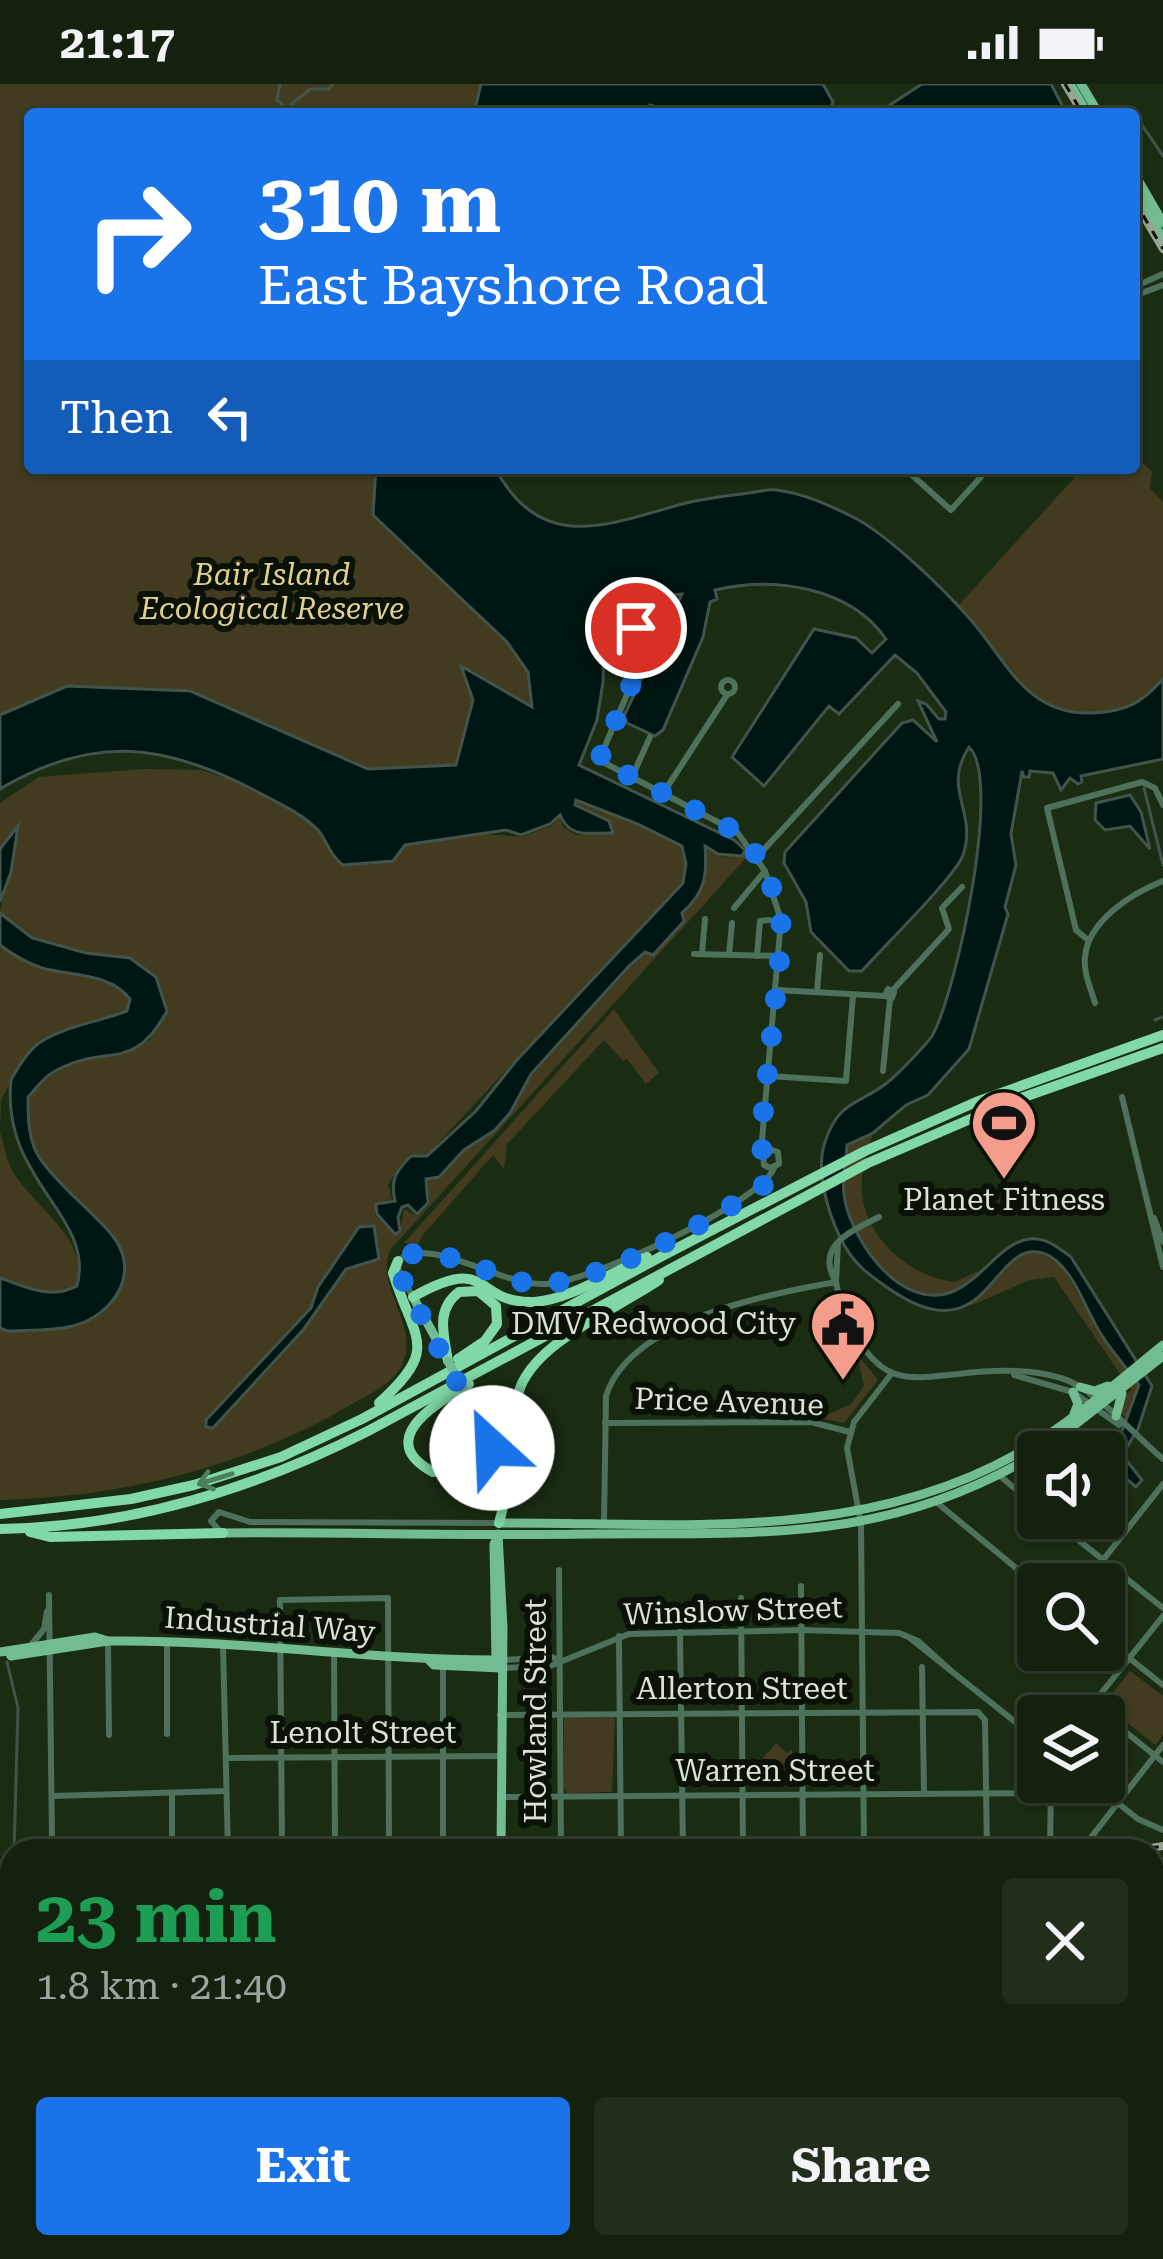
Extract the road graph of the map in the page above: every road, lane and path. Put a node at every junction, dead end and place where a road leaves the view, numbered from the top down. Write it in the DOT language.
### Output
graph roads {
  1 [pos="1140,183"];
  2 [pos="1140,200"];
  3 [pos="1163,223"];
  4 [pos="1163,239"];
  5 [pos="911,474"];
  6 [pos="984,474"];
  7 [pos="633,605"];
  8 [pos="728,694"];
  9 [pos="898,704"];
  10 [pos="650,737"];
  11 [pos="632,778"];
  12 [pos="664,792"];
  13 [pos="1163,805"];
  14 [pos="757,857"];
  15 [pos="765,871"];
  16 [pos="1163,881"];
  17 [pos="962,887"];
  18 [pos="734,908"];
  19 [pos="705,919"];
  20 [pos="762,921"];
  21 [pos="732,922"];
  22 [pos="1088,940"];
  23 [pos="729,955"];
  24 [pos="820,955"];
  25 [pos="757,956"];
  26 [pos="780,956"];
  27 [pos="777,990"];
  28 [pos="817,992"];
  29 [pos="854,994"];
  30 [pos="890,995"];
  31 [pos="1095,1003"];
  32 [pos="1163,1035"];
  33 [pos="1163,1048"];
  34 [pos="884,1071"];
  35 [pos="770,1076"];
  36 [pos="1121,1097"];
  37 [pos="891,1145"];
  38 [pos="768,1152"];
  39 [pos="770,1167"];
  40 [pos="819,1181"];
  41 [pos="1150,1209"];
  42 [pos="879,1217"];
  43 [pos="1163,1242"];
  44 [pos="701,1251"];
  45 [pos="662,1256"];
  46 [pos="398,1261"];
  47 [pos="1163,1268"];
  48 [pos="836,1282"];
  49 [pos="413,1298"];
  50 [pos="530,1343"];
  51 [pos="1163,1345"];
  52 [pos="1163,1356"];
  53 [pos="448,1361"];
  54 [pos="1144,1366"];
  55 [pos="442,1373"];
  56 [pos="892,1373"];
  57 [pos="1122,1385"];
  58 [pos="1077,1390"];
  59 [pos="1097,1405"];
  60 [pos="362,1419"];
  61 [pos="1070,1419"];
  62 [pos="480,1420"];
  63 [pos="1119,1421"];
  64 [pos="605,1423"];
  65 [pos="1066,1431"];
  66 [pos="850,1432"];
  67 [pos="1163,1459"];
  68 [pos="1006,1460"];
  69 [pos="1017,1466"];
  70 [pos="983,1471"];
  71 [pos="1000,1476"];
  72 [pos="1163,1484"];
  73 [pos="1017,1490"];
  74 [pos="934,1498"];
  75 [pos="0,1514"];
  76 [pos="860,1518"];
  77 [pos="604,1524"];
  78 [pos="715,1524"];
  79 [pos="0,1529"];
  80 [pos="15,1529"];
  81 [pos="498,1530"];
  82 [pos="223,1533"];
  83 [pos="589,1534"];
  84 [pos="678,1534"];
  85 [pos="1078,1539"];
  86 [pos="1103,1559"];
  87 [pos="1100,1563"];
  88 [pos="1017,1568"];
  89 [pos="560,1570"];
  90 [pos="802,1586"];
  91 [pos="49,1595"];
  92 [pos="741,1598"];
  93 [pos="49,1608"];
  94 [pos="1163,1612"];
  95 [pos="802,1630"];
  96 [pos="861,1630"];
  97 [pos="740,1631"];
  98 [pos="680,1632"];
  99 [pos="619,1636"];
  100 [pos="167,1640"];
  101 [pos="911,1640"];
  102 [pos="108,1641"];
  103 [pos="224,1641"];
  104 [pos="31,1645"];
  105 [pos="280,1646"];
  106 [pos="48,1647"];
  107 [pos="334,1651"];
  108 [pos="4,1652"];
  109 [pos="926,1655"];
  110 [pos="1125,1655"];
  111 [pos="388,1657"];
  112 [pos="1129,1658"];
  113 [pos="429,1660"];
  114 [pos="560,1661"];
  115 [pos="442,1666"];
  116 [pos="499,1666"];
  117 [pos="949,1669"];
  118 [pos="1163,1685"];
  119 [pos="1100,1695"];
  120 [pos="862,1712"];
  121 [pos="681,1713"];
  122 [pos="742,1713"];
  123 [pos="804,1713"];
  124 [pos="922,1713"];
  125 [pos="559,1714"];
  126 [pos="620,1714"];
  127 [pos="500,1715"];
  128 [pos="1017,1723"];
  129 [pos="1125,1732"];
  130 [pos="167,1734"];
  131 [pos="110,1735"];
  132 [pos="1163,1745"];
  133 [pos="442,1756"];
  134 [pos="500,1756"];
  135 [pos="1155,1756"];
  136 [pos="281,1757"];
  137 [pos="335,1757"];
  138 [pos="390,1757"];
  139 [pos="226,1758"];
  140 [pos="1163,1762"];
  141 [pos="226,1792"];
  142 [pos="924,1792"];
  143 [pos="172,1793"];
  144 [pos="987,1793"];
  145 [pos="1017,1793"];
  146 [pos="803,1794"];
  147 [pos="683,1795"];
  148 [pos="864,1795"];
  149 [pos="52,1796"];
  150 [pos="559,1796"];
  151 [pos="621,1796"];
  152 [pos="744,1796"];
  153 [pos="500,1797"];
  154 [pos="1050,1803"];
  155 [pos="1118,1804"];
  156 [pos="1163,1830"];
  157 [pos="52,1839"];
  158 [pos="172,1839"];
  159 [pos="228,1839"];
  160 [pos="282,1839"];
  161 [pos="335,1839"];
  162 [pos="389,1839"];
  163 [pos="443,1839"];
  164 [pos="501,1839"];
  165 [pos="561,1839"];
  166 [pos="622,1839"];
  167 [pos="682,1839"];
  168 [pos="743,1839"];
  169 [pos="803,1839"];
  170 [pos="864,1839"];
  171 [pos="987,1839"];
  172 [pos="1050,1839"];
  173 [pos="1089,1839"];
  174 [pos="74,2259"];
  175 [pos="131,2259"];
  1 -- 3 [label="main road"];
  2 -- 4 [label="main road"];
  5 -- 6 [label="street"];
  7 -- 11 [label="street"];
  8 -- 12 [label="street"];
  9 -- 14 [label="street"];
  10 -- 11 [label="street"];
  11 -- 12 [label="street"];
  12 -- 14 [label="street"];
  13 -- 22 [label="street"];
  14 -- 15 [label="street"];
  15 -- 18 [label="street"];
  15 -- 26 [label="street"];
  16 -- 22 [label="street"];
  17 -- 30 [label="street"];
  19 -- 23 [label="street"];
  20 -- 25 [label="street"];
  21 -- 23 [label="street"];
  22 -- 31 [label="street"];
  23 -- 25 [label="street"];
  24 -- 28 [label="street"];
  25 -- 26 [label="street"];
  26 -- 27 [label="street"];
  27 -- 28 [label="street"];
  27 -- 35 [label="street"];
  28 -- 29 [label="street"];
  29 -- 30 [label="street"];
  29 -- 35 [label="street"];
  30 -- 34 [label="street"];
  32 -- 37 [label="highway"];
  33 -- 37 [label="highway"];
  35 -- 38 [label="street"];
  36 -- 41 [label="street"];
  37 -- 40 [label="highway"];
  38 -- 39 [label="street"];
  38 -- 39 [label="street"];
  39 -- 46 [label="street"];
  40 -- 44 [label="highway"];
  40 -- 45 [label="highway"];
  41 -- 43 [label="street"];
  41 -- 47 [label="street"];
  42 -- 48 [label="street"];
  44 -- 50 [label="highway"];
  44 -- 81 [label="highway"];
  45 -- 49 [label="highway"];
  45 -- 55 [label="highway"];
  46 -- 49 [label="street"];
  46 -- 60 [label="highway"];
  48 -- 56 [label="street"];
  48 -- 64 [label="street"];
  49 -- 53 [label="main road"];
  50 -- 62 [label="highway"];
  50 -- 80 [label="highway"];
  51 -- 54 [label="main road"];
  52 -- 54 [label="main road"];
  53 -- 55 [label="highway"];
  53 -- 62 [label="main road, bridge"];
  54 -- 57 [label="main road"];
  55 -- 60 [label="highway"];
  56 -- 58 [label="street"];
  56 -- 66 [label="street"];
  57 -- 58 [label="main road"];
  57 -- 59 [label="main road"];
  57 -- 63 [label="main road"];
  58 -- 59 [label="street"];
  58 -- 61 [label="main road"];
  59 -- 61 [label="main road"];
  59 -- 63 [label="street"];
  59 -- 65 [label="main road"];
  60 -- 75 [label="highway, one-way"];
  61 -- 68 [label="main road"];
  62 -- 81 [label="main road"];
  63 -- 67 [label="street"];
  64 -- 66 [label="street, Price Avenue"];
  64 -- 77 [label="street"];
  66 -- 76 [label="street"];
  68 -- 70 [label="main road"];
  68 -- 71 [label="main road"];
  69 -- 71 [label="main road"];
  70 -- 71 [label="main road"];
  70 -- 74 [label="main road"];
  71 -- 73 [label="street"];
  71 -- 74 [label="main road"];
  72 -- 86 [label="street"];
  74 -- 76 [label="main road"];
  74 -- 88 [label="street"];
  76 -- 78 [label="main road"];
  76 -- 84 [label="main road"];
  76 -- 96 [label="street"];
  77 -- 78 [label="main road"];
  77 -- 81 [label="main road"];
  77 -- 83 [label="main road"];
  78 -- 84 [label="main road"];
  79 -- 80 [label="highway"];
  80 -- 82 [label="highway"];
  81 -- 82 [label="main road"];
  81 -- 82 [label="street"];
  81 -- 83 [label="main road"];
  81 -- 116 [label="main road"];
  83 -- 84 [label="main road"];
  85 -- 86 [label="street"];
  86 -- 87 [label="street"];
  86 -- 94 [label="street"];
  89 -- 114 [label="street, Howland Street"];
  90 -- 95 [label="street"];
  91 -- 93 [label="street"];
  92 -- 97 [label="street"];
  93 -- 104 [label="street"];
  93 -- 106 [label="street"];
  94 -- 112 [label="street"];
  95 -- 96 [label="street, Winslow Street"];
  95 -- 97 [label="street, Winslow Street"];
  95 -- 123 [label="street"];
  96 -- 101 [label="street, Winslow Street"];
  96 -- 120 [label="street"];
  97 -- 98 [label="street, Winslow Street"];
  97 -- 122 [label="street"];
  98 -- 99 [label="street, Winslow Street"];
  98 -- 121 [label="street"];
  99 -- 114 [label="street, Winslow Street"];
  99 -- 126 [label="street"];
  100 -- 102 [label="main road, Industrial Way"];
  100 -- 103 [label="main road, Industrial Way"];
  100 -- 130 [label="street"];
  101 -- 109 [label="street, Winslow Street"];
  101 -- 117 [label="street, Winslow Street"];
  102 -- 106 [label="main road, Industrial Way"];
  102 -- 131 [label="street"];
  103 -- 105 [label="main road, Industrial Way"];
  103 -- 139 [label="street"];
  104 -- 106 [label="main road"];
  104 -- 108 [label="main road"];
  105 -- 107 [label="main road, Industrial Way"];
  105 -- 111 [label="street"];
  105 -- 136 [label="street"];
  106 -- 108 [label="main road"];
  106 -- 149 [label="street"];
  107 -- 111 [label="main road, Industrial Way"];
  107 -- 137 [label="street"];
  109 -- 117 [label="street, Winslow Street"];
  109 -- 124 [label="street"];
  110 -- 112 [label="street"];
  111 -- 113 [label="main road, Industrial Way"];
  111 -- 138 [label="street"];
  112 -- 118 [label="street"];
  112 -- 119 [label="street"];
  113 -- 115 [label="main road, Industrial Way"];
  113 -- 116 [label="main road, Industrial Way"];
  114 -- 116 [label="street, Winslow Street"];
  114 -- 125 [label="street, Howland Street"];
  115 -- 116 [label="main road, Industrial Way"];
  115 -- 133 [label="street"];
  116 -- 127 [label="main road"];
  117 -- 128 [label="street, Winslow Street"];
  120 -- 123 [label="street, Allerton Street"];
  120 -- 124 [label="street, Allerton Street"];
  120 -- 148 [label="street"];
  121 -- 122 [label="street, Allerton Street"];
  121 -- 126 [label="street, Allerton Street"];
  121 -- 147 [label="street"];
  122 -- 123 [label="street, Allerton Street"];
  122 -- 152 [label="street"];
  123 -- 146 [label="street"];
  124 -- 142 [label="street"];
  124 -- 144 [label="street, Allerton Street"];
  125 -- 126 [label="street, Allerton Street"];
  125 -- 127 [label="street, Allerton Street"];
  125 -- 150 [label="street, Howland Street"];
  126 -- 151 [label="street"];
  127 -- 134 [label="main road"];
  129 -- 135 [label="street"];
  132 -- 135 [label="street"];
  133 -- 134 [label="street, Lenolt Street"];
  133 -- 138 [label="street, Lenolt Street"];
  133 -- 163 [label="street"];
  134 -- 153 [label="main road"];
  135 -- 140 [label="street"];
  135 -- 155 [label="street"];
  136 -- 137 [label="street, Lenolt Street"];
  136 -- 139 [label="street, Lenolt Street"];
  136 -- 160 [label="street"];
  137 -- 138 [label="street, Lenolt Street"];
  137 -- 161 [label="street"];
  138 -- 162 [label="street"];
  139 -- 141 [label="street"];
  141 -- 143 [label="street"];
  141 -- 159 [label="street"];
  142 -- 144 [label="street, Warren Street"];
  142 -- 148 [label="street, Warren Street"];
  143 -- 149 [label="street"];
  143 -- 158 [label="street"];
  144 -- 145 [label="street, Warren Street"];
  144 -- 171 [label="street"];
  146 -- 148 [label="street, Warren Street"];
  146 -- 152 [label="street, Warren Street"];
  146 -- 169 [label="street"];
  147 -- 151 [label="street, Warren Street"];
  147 -- 152 [label="street, Warren Street"];
  147 -- 167 [label="street"];
  148 -- 170 [label="street"];
  149 -- 157 [label="street"];
  150 -- 151 [label="street, Warren Street"];
  150 -- 153 [label="street, Warren Street"];
  150 -- 165 [label="street, Howland Street"];
  151 -- 166 [label="street"];
  152 -- 168 [label="street"];
  153 -- 164 [label="main road"];
  154 -- 172 [label="street"];
  155 -- 156 [label="street"];
  155 -- 173 [label="street"];
  174 -- 175 [label="street"];
}
